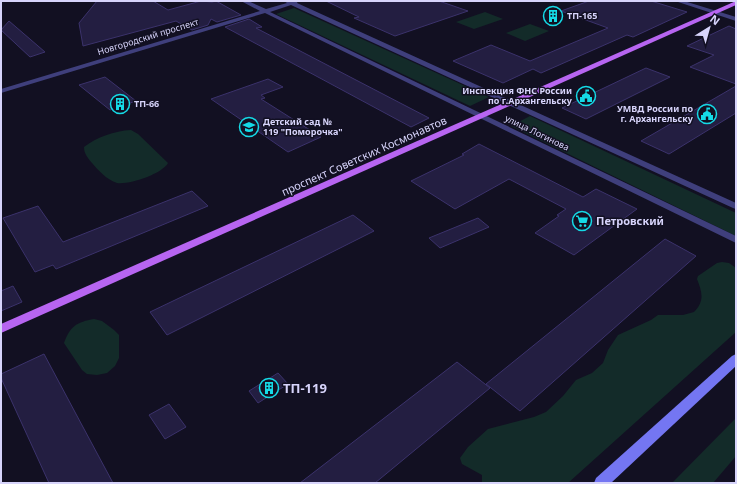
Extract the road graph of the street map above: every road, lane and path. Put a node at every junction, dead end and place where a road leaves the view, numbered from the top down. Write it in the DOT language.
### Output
graph roads {
  1 [pos="244,1"];
  2 [pos="301,1"];
  3 [pos="678,1"];
  4 [pos="290,2"];
  5 [pos="736,3"];
  6 [pos="265,12"];
  7 [pos="715,13"];
  8 [pos="736,19"];
  9 [pos="1,91"];
  10 [pos="511,103"];
  11 [pos="481,116"];
  12 [pos="736,206"];
  13 [pos="736,240"];
  14 [pos="1,329"];
  15 [pos="736,359"];
  16 [pos="601,483"];
  1 -- 6 [label="street, улица Логинова"];
  2 -- 4 [label="street, Новгородский проспект"];
  3 -- 7 [label="street"];
  4 -- 6 [label="street, Новгородский проспект"];
  4 -- 10 [label="street, улица Логинова"];
  5 -- 7 [label="main road, проспект Советских Космонавтов"];
  6 -- 9 [label="street, Новгородский проспект"];
  6 -- 11 [label="street, улица Логинова"];
  7 -- 8 [label="street"];
  7 -- 10 [label="main road, проспект Советских Космонавтов"];
  10 -- 11 [label="main road, проспект Советских Космонавтов"];
  10 -- 12 [label="street, улица Логинова"];
  11 -- 13 [label="street, улица Логинова"];
  11 -- 14 [label="main road, проспект Советских Космонавтов"];
  15 -- 16 [label="main road"];
}
